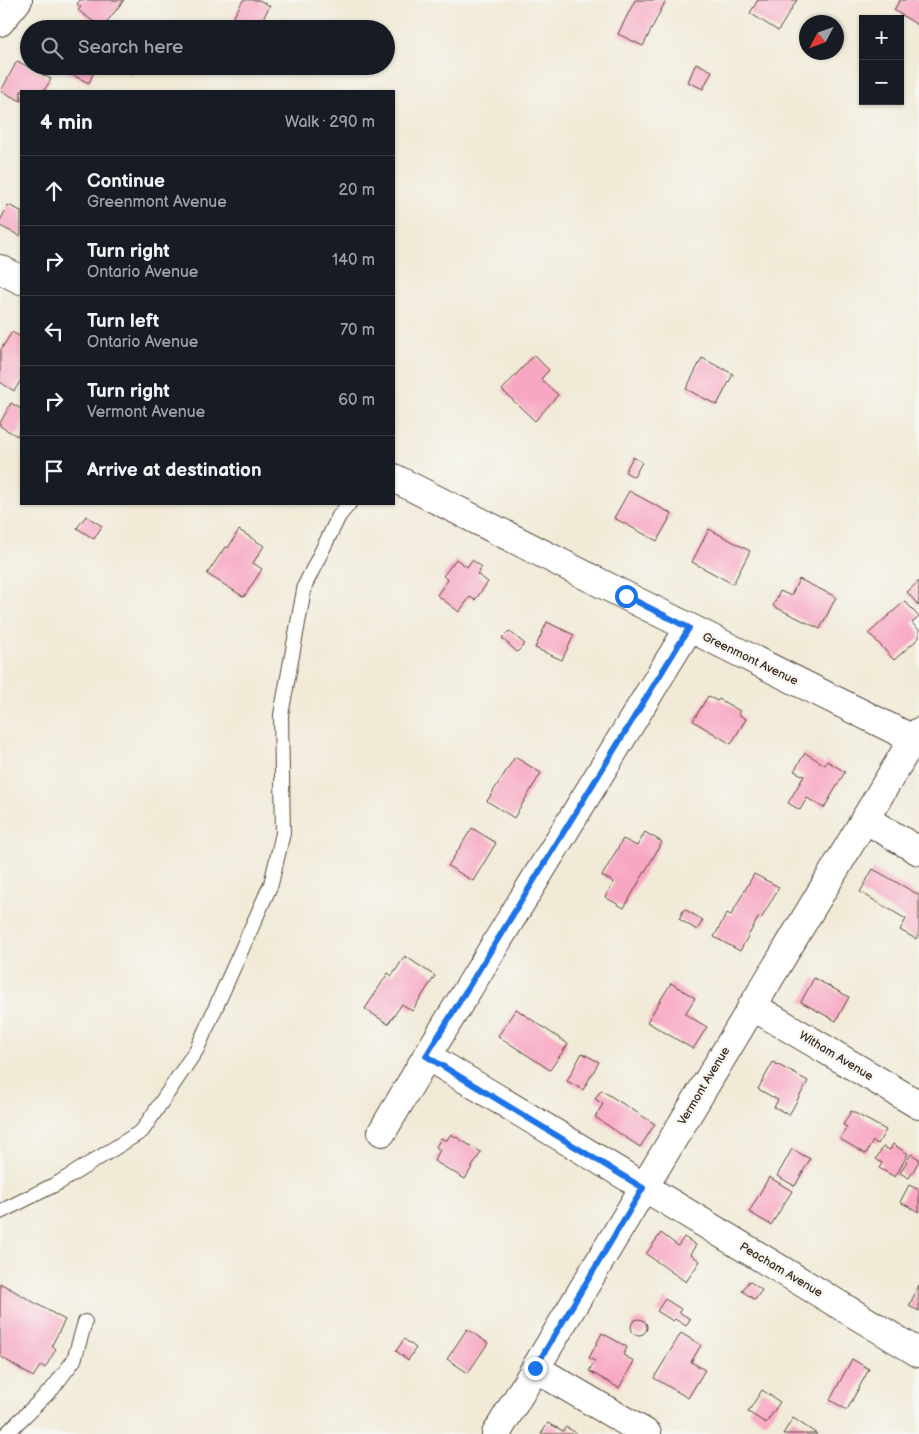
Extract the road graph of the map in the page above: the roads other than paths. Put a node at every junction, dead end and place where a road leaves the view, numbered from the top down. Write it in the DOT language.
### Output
graph roads {
  1 [pos="18,0"];
  2 [pos="0,22"];
  3 [pos="0,269"];
  4 [pos="20,279"];
  5 [pos="395,479"];
  6 [pos="348,505"];
  7 [pos="689,628"];
  8 [pos="916,735"];
  9 [pos="865,819"];
  10 [pos="919,851"];
  11 [pos="752,1006"];
  12 [pos="426,1056"];
  13 [pos="919,1105"];
  14 [pos="382,1132"];
  15 [pos="643,1188"];
  16 [pos="0,1212"];
  17 [pos="85,1322"];
  18 [pos="919,1353"];
  19 [pos="535,1368"];
  20 [pos="6,1434"];
  21 [pos="496,1434"];
  22 [pos="647,1434"];
  1 -- 2 [label="street"];
  3 -- 4 [label="street"];
  5 -- 7 [label="street, Greenmont Avenue"];
  6 -- 16 [label="lane"];
  7 -- 8 [label="street, Greenmont Avenue"];
  7 -- 12 [label="street"];
  8 -- 9 [label="street, Vermont Avenue"];
  9 -- 10 [label="street"];
  9 -- 11 [label="street, Vermont Avenue"];
  11 -- 13 [label="street, Witham Avenue"];
  11 -- 15 [label="street, Vermont Avenue"];
  12 -- 14 [label="street"];
  12 -- 15 [label="street, Peacham Avenue"];
  15 -- 18 [label="street, Peacham Avenue"];
  15 -- 19 [label="street, Vermont Avenue"];
  17 -- 20 [label="lane"];
  19 -- 21 [label="street, Vermont Avenue"];
  19 -- 22 [label="street"];
}
